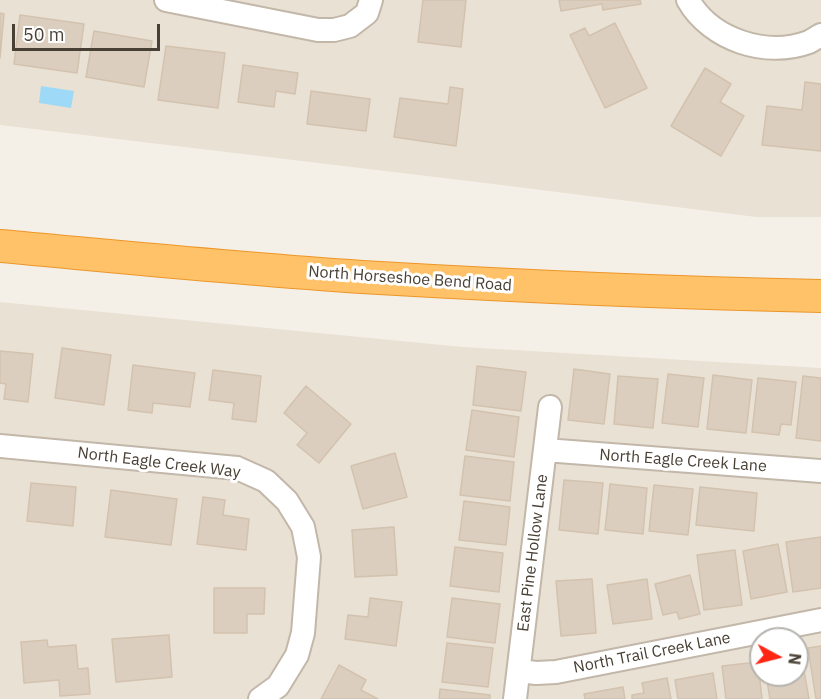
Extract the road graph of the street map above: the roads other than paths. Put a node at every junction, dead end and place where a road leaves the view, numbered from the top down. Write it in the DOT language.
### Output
graph roads {
  1 [pos="166,0"];
  2 [pos="371,0"];
  3 [pos="688,0"];
  4 [pos="821,35"];
  5 [pos="0,246"];
  6 [pos="821,296"];
  7 [pos="550,407"];
  8 [pos="0,446"];
  9 [pos="545,450"];
  10 [pos="821,471"];
  11 [pos="821,620"];
  12 [pos="519,671"];
  13 [pos="260,699"];
  14 [pos="515,699"];
  1 -- 2 [label="street"];
  3 -- 4 [label="street"];
  5 -- 6 [label="highway, North Horseshoe Bend Road"];
  7 -- 9 [label="street, East Pine Hollow Lane"];
  8 -- 13 [label="street, North Eagle Creek Way"];
  9 -- 10 [label="street, North Eagle Creek Lane"];
  9 -- 12 [label="street, East Pine Hollow Lane"];
  11 -- 12 [label="street, North Trail Creek Lane"];
  12 -- 14 [label="street, East Pine Hollow Lane"];
}
